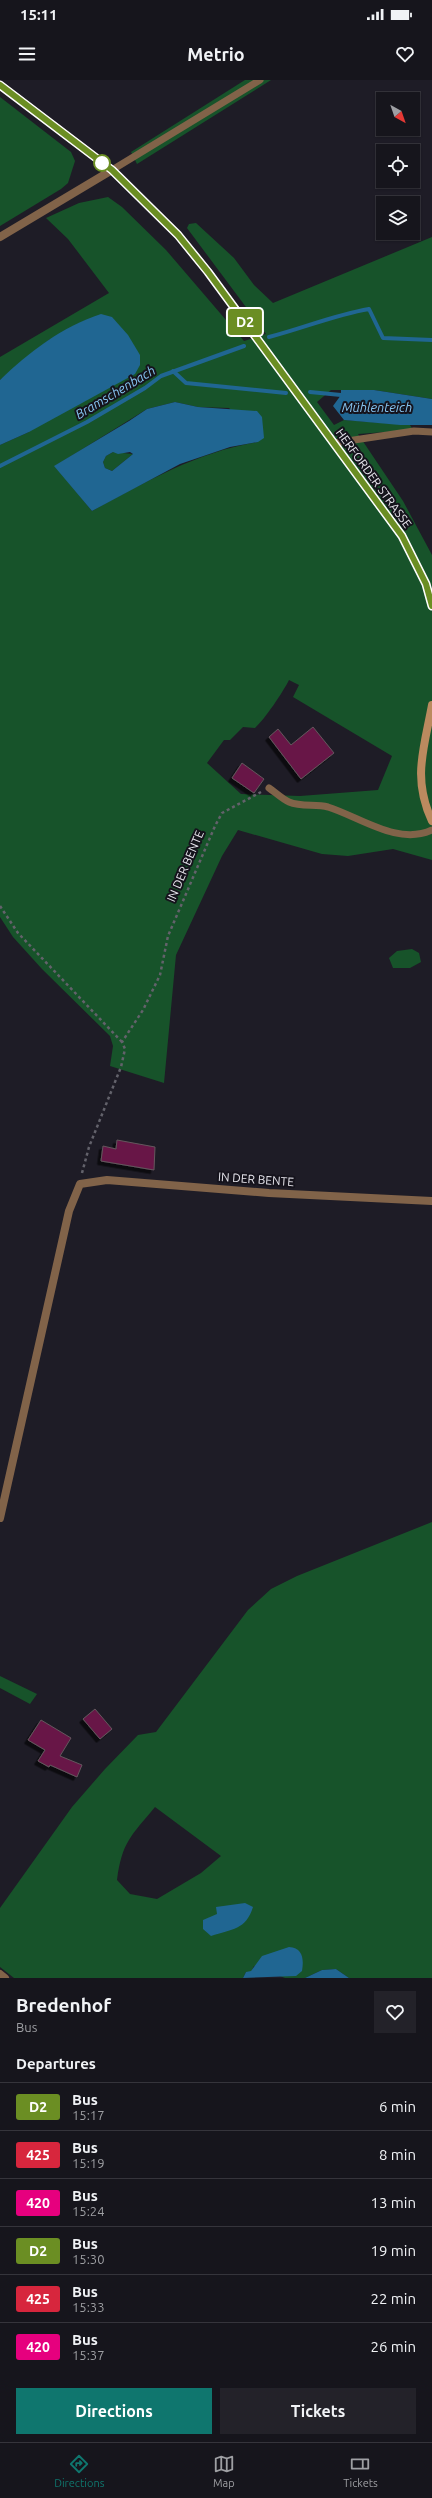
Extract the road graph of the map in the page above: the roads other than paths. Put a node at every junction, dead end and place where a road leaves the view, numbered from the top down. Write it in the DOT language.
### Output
graph roads {
  1 [pos="260,80"];
  2 [pos="0,85"];
  3 [pos="112,170"];
  4 [pos="0,237"];
  5 [pos="432,432"];
  6 [pos="334,443"];
  7 [pos="432,606"];
  8 [pos="432,705"];
  9 [pos="269,788"];
  10 [pos="432,821"];
  11 [pos="432,830"];
  12 [pos="432,1200"];
  13 [pos="0,1518"];
  14 [pos="0,1974"];
  15 [pos="5,1978"];
  1 -- 3 [label="lane"];
  2 -- 3 [label="main road, HERFORDER STRASSE"];
  3 -- 4 [label="street"];
  3 -- 6 [label="main road, HERFORDER STRASSE"];
  5 -- 6 [label="lane"];
  6 -- 7 [label="main road, HERFORDER STRASSE"];
  8 -- 10 [label="main road"];
  9 -- 11 [label="lane"];
  12 -- 13 [label="street, IN DER BENTE"];
  14 -- 15 [label="street"];
}
